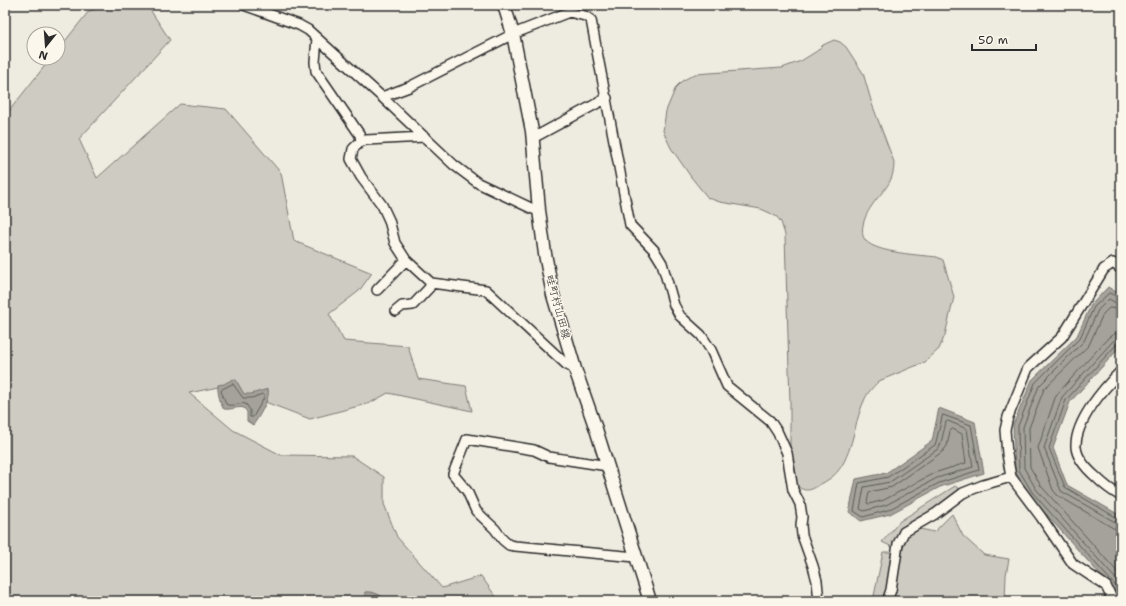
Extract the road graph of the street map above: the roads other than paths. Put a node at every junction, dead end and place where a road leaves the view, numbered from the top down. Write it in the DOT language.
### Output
graph roads {
  1 [pos="244,5"];
  2 [pos="504,5"];
  3 [pos="266,9"];
  4 [pos="569,9"];
  5 [pos="513,34"];
  6 [pos="317,38"];
  7 [pos="382,97"];
  8 [pos="607,98"];
  9 [pos="425,137"];
  10 [pos="533,138"];
  11 [pos="361,141"];
  12 [pos="539,210"];
  13 [pos="406,260"];
  14 [pos="1121,269"];
  15 [pos="431,283"];
  16 [pos="377,290"];
  17 [pos="396,311"];
  18 [pos="575,369"];
  19 [pos="1121,371"];
  20 [pos="608,466"];
  21 [pos="1011,477"];
  22 [pos="1121,496"];
  23 [pos="636,557"];
  24 [pos="650,601"];
  25 [pos="819,601"];
  26 [pos="887,601"];
  27 [pos="1113,601"];
  1 -- 3 [label="street"];
  2 -- 5 [label="main road, 畦町村山田線"];
  3 -- 6 [label="street"];
  4 -- 5 [label="street"];
  4 -- 8 [label="street"];
  5 -- 7 [label="street"];
  5 -- 10 [label="main road, 畦町村山田線"];
  6 -- 7 [label="street"];
  6 -- 11 [label="street"];
  7 -- 9 [label="street"];
  8 -- 10 [label="street"];
  8 -- 25 [label="street"];
  9 -- 11 [label="street"];
  9 -- 12 [label="street"];
  10 -- 12 [label="main road, 畦町村山田線"];
  11 -- 13 [label="street"];
  12 -- 18 [label="main road, 畦町村山田線"];
  13 -- 15 [label="street"];
  13 -- 16 [label="street"];
  14 -- 21 [label="street"];
  15 -- 17 [label="street"];
  15 -- 18 [label="street"];
  18 -- 20 [label="main road, 畦町村山田線"];
  19 -- 22 [label="street"];
  20 -- 23 [label="main road, 畦町村山田線"];
  20 -- 23 [label="street"];
  21 -- 26 [label="street"];
  21 -- 27 [label="street"];
  23 -- 24 [label="main road, 畦町村山田線"];
}
